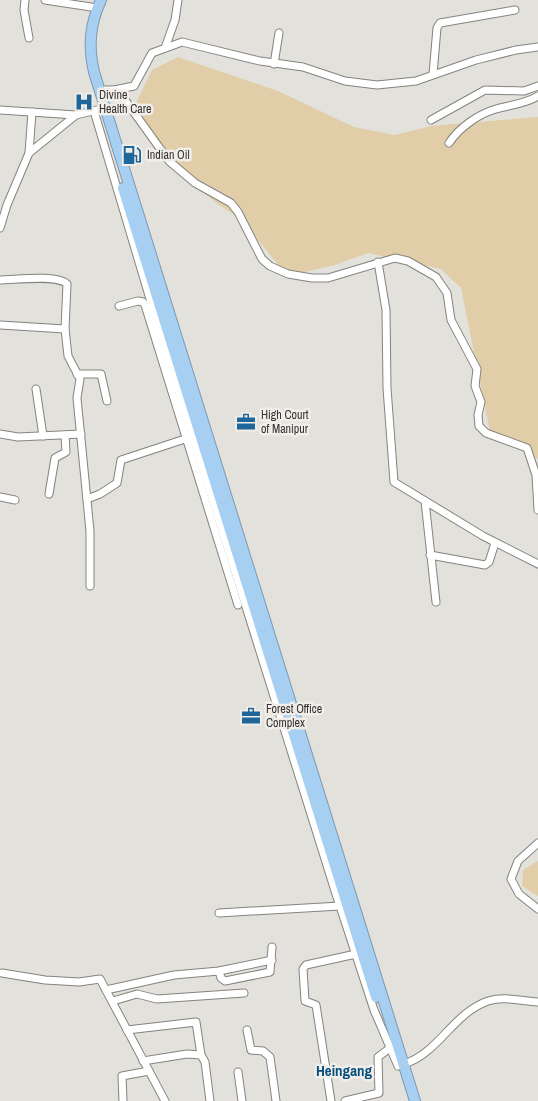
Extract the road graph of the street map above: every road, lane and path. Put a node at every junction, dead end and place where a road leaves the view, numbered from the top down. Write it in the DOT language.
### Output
graph roads {
  1 [pos="25,0"];
  2 [pos="45,0"];
  3 [pos="101,0"];
  4 [pos="178,0"];
  5 [pos="93,3"];
  6 [pos="514,10"];
  7 [pos="172,29"];
  8 [pos="279,33"];
  9 [pos="29,38"];
  10 [pos="182,42"];
  11 [pos="538,47"];
  12 [pos="165,48"];
  13 [pos="274,64"];
  14 [pos="433,74"];
  15 [pos="538,86"];
  16 [pos="100,90"];
  17 [pos="114,90"];
  18 [pos="538,96"];
  19 [pos="100,109"];
  20 [pos="0,110"];
  21 [pos="32,112"];
  22 [pos="76,115"];
  23 [pos="431,120"];
  24 [pos="449,143"];
  25 [pos="29,154"];
  26 [pos="0,228"];
  27 [pos="378,262"];
  28 [pos="0,280"];
  29 [pos="119,306"];
  30 [pos="0,325"];
  31 [pos="65,329"];
  32 [pos="77,374"];
  33 [pos="36,389"];
  34 [pos="107,402"];
  35 [pos="0,434"];
  36 [pos="81,434"];
  37 [pos="65,435"];
  38 [pos="43,436"];
  39 [pos="190,437"];
  40 [pos="49,494"];
  41 [pos="0,497"];
  42 [pos="87,499"];
  43 [pos="15,500"];
  44 [pos="425,501"];
  45 [pos="538,510"];
  46 [pos="495,544"];
  47 [pos="430,555"];
  48 [pos="538,564"];
  49 [pos="90,586"];
  50 [pos="436,602"];
  51 [pos="238,605"];
  52 [pos="538,843"];
  53 [pos="340,906"];
  54 [pos="538,909"];
  55 [pos="219,913"];
  56 [pos="272,948"];
  57 [pos="356,954"];
  58 [pos="272,960"];
  59 [pos="219,970"];
  60 [pos="2,973"];
  61 [pos="106,990"];
  62 [pos="244,993"];
  63 [pos="112,1001"];
  64 [pos="538,1002"];
  65 [pos="127,1030"];
  66 [pos="247,1030"];
  67 [pos="390,1048"];
  68 [pos="200,1055"];
  69 [pos="143,1062"];
  70 [pos="401,1065"];
  71 [pos="149,1071"];
  72 [pos="238,1072"];
  73 [pos="123,1101"];
  74 [pos="165,1101"];
  75 [pos="210,1101"];
  76 [pos="242,1101"];
  77 [pos="276,1101"];
  78 [pos="331,1101"];
  79 [pos="344,1101"];
  80 [pos="409,1101"];
  81 [pos="415,1101"];
  1 -- 9 [label="street"];
  2 -- 5 [label="street"];
  3 -- 16 [label="highway"];
  4 -- 7 [label="street"];
  5 -- 19 [label="highway"];
  6 -- 14 [label="street"];
  7 -- 10 [label="street"];
  7 -- 12 [label="street"];
  8 -- 13 [label="street"];
  10 -- 12 [label="street"];
  10 -- 13 [label="street"];
  11 -- 14 [label="street"];
  12 -- 17 [label="street"];
  13 -- 14 [label="street"];
  15 -- 23 [label="street"];
  16 -- 17 [label="street"];
  16 -- 19 [label="highway"];
  17 -- 27 [label="street"];
  18 -- 24 [label="street"];
  19 -- 22 [label="street"];
  19 -- 39 [label="street"];
  19 -- 70 [label="highway"];
  20 -- 21 [label="street"];
  21 -- 22 [label="street"];
  21 -- 25 [label="street"];
  22 -- 25 [label="street"];
  25 -- 26 [label="street"];
  27 -- 44 [label="street"];
  27 -- 45 [label="street"];
  28 -- 31 [label="street"];
  29 -- 39 [label="street"];
  30 -- 31 [label="street"];
  31 -- 32 [label="street"];
  32 -- 34 [label="street"];
  32 -- 36 [label="street"];
  33 -- 38 [label="street"];
  35 -- 38 [label="street"];
  36 -- 37 [label="street"];
  36 -- 42 [label="street"];
  37 -- 38 [label="street"];
  37 -- 40 [label="street"];
  39 -- 42 [label="street"];
  39 -- 51 [label="street"];
  39 -- 53 [label="street"];
  41 -- 43 [label="street"];
  42 -- 49 [label="street"];
  44 -- 46 [label="street"];
  44 -- 47 [label="street"];
  46 -- 47 [label="street"];
  46 -- 48 [label="street"];
  47 -- 50 [label="street"];
  52 -- 54 [label="street"];
  53 -- 55 [label="street"];
  53 -- 57 [label="street"];
  56 -- 58 [label="street"];
  57 -- 67 [label="street"];
  57 -- 78 [label="street"];
  58 -- 59 [label="street"];
  58 -- 59 [label="street"];
  59 -- 61 [label="street"];
  60 -- 61 [label="street"];
  61 -- 63 [label="street"];
  62 -- 63 [label="street"];
  63 -- 65 [label="street"];
  64 -- 70 [label="street"];
  65 -- 68 [label="street"];
  65 -- 69 [label="street"];
  66 -- 77 [label="street"];
  67 -- 70 [label="street"];
  67 -- 79 [label="street"];
  68 -- 69 [label="street"];
  68 -- 75 [label="street"];
  69 -- 71 [label="street"];
  70 -- 80 [label="highway"];
  70 -- 81 [label="highway"];
  71 -- 73 [label="street"];
  71 -- 74 [label="street"];
  72 -- 76 [label="street"];
}
